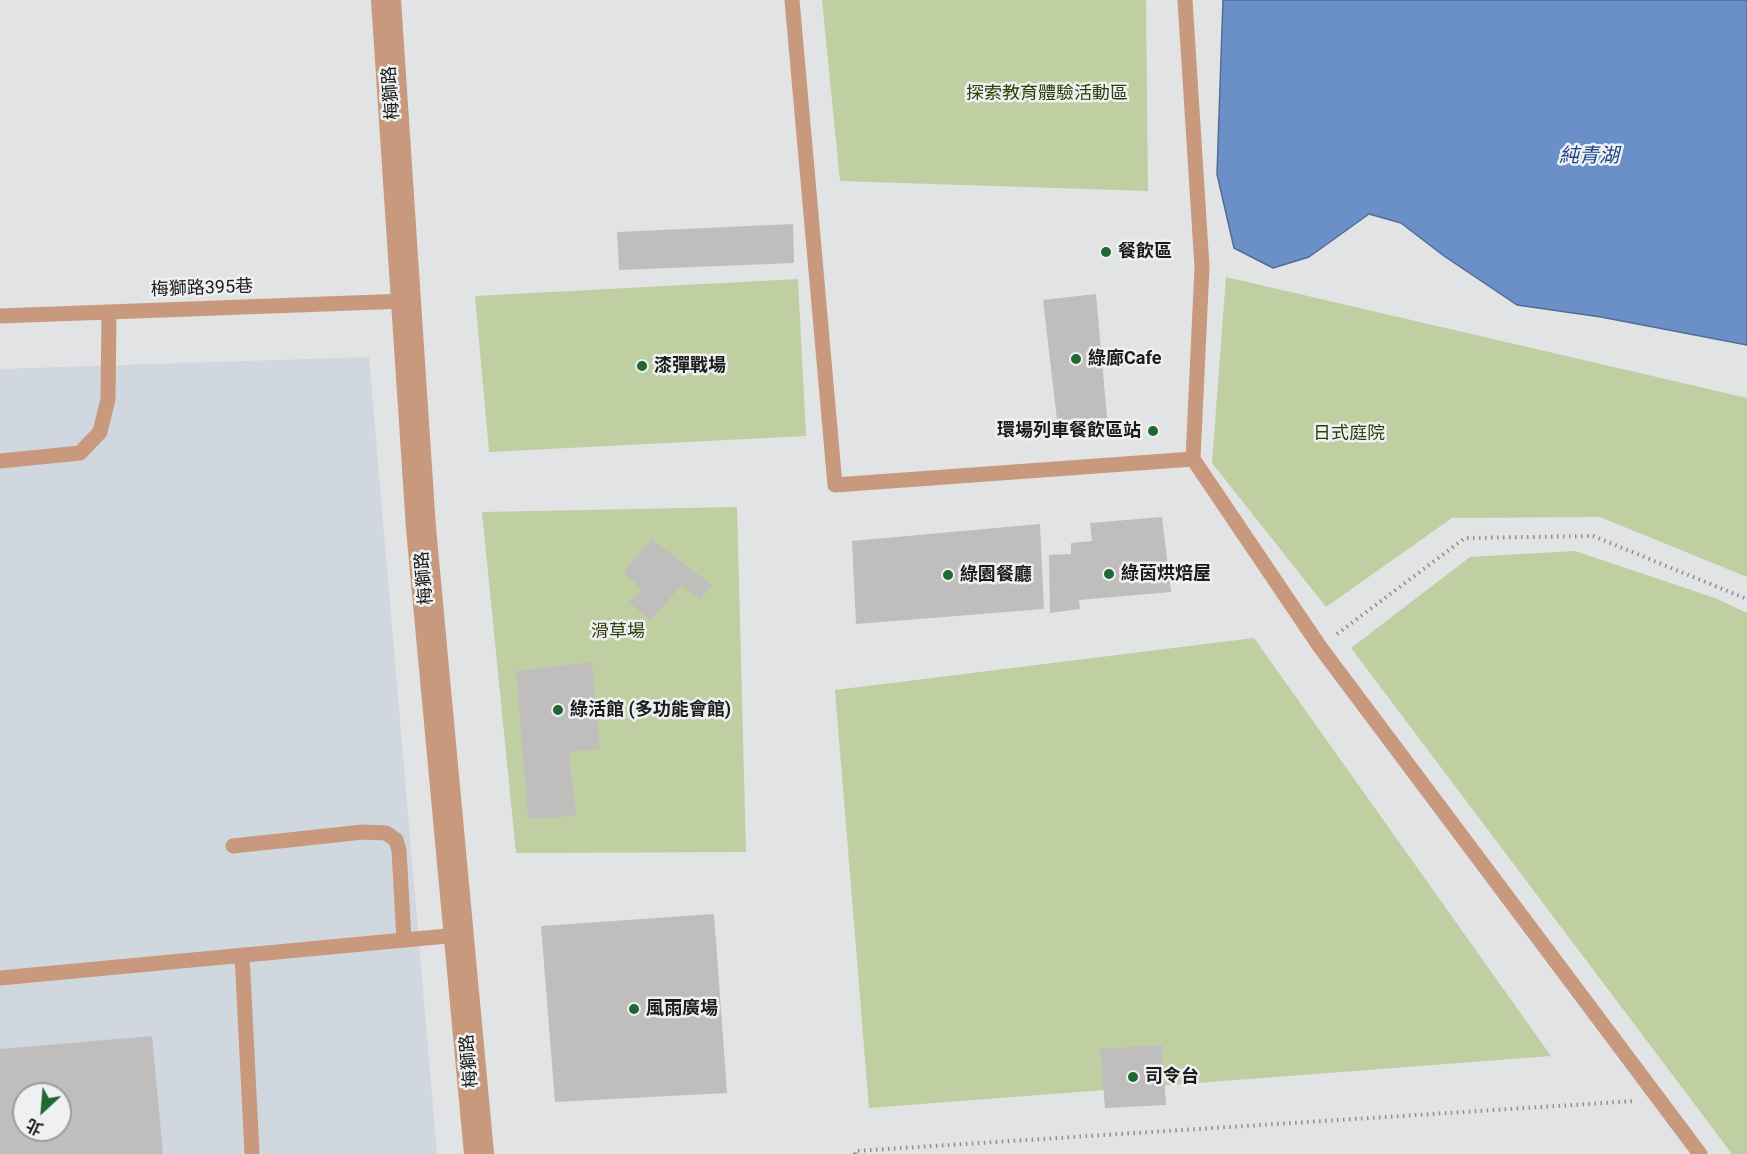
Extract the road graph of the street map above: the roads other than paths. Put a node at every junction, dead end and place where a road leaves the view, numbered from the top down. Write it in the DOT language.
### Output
graph roads {
  1 [pos="386,0"];
  2 [pos="792,0"];
  3 [pos="1185,0"];
  4 [pos="406,301"];
  5 [pos="109,312"];
  6 [pos="0,316"];
  7 [pos="1193,459"];
  8 [pos="0,461"];
  9 [pos="232,846"];
  10 [pos="458,935"];
  11 [pos="404,940"];
  12 [pos="242,955"];
  13 [pos="0,978"];
  14 [pos="252,1154"];
  15 [pos="479,1154"];
  16 [pos="1700,1154"];
  1 -- 4 [label="street, 梅獅路"];
  2 -- 7 [label="lane"];
  3 -- 7 [label="lane"];
  4 -- 5 [label="lane, 梅獅路395巷"];
  4 -- 10 [label="street, 梅獅路"];
  5 -- 6 [label="lane, 梅獅路395巷"];
  5 -- 8 [label="lane"];
  7 -- 16 [label="lane"];
  9 -- 11 [label="lane"];
  10 -- 11 [label="lane"];
  10 -- 15 [label="street, 梅獅路"];
  11 -- 12 [label="lane"];
  12 -- 13 [label="lane"];
  12 -- 14 [label="lane"];
}
